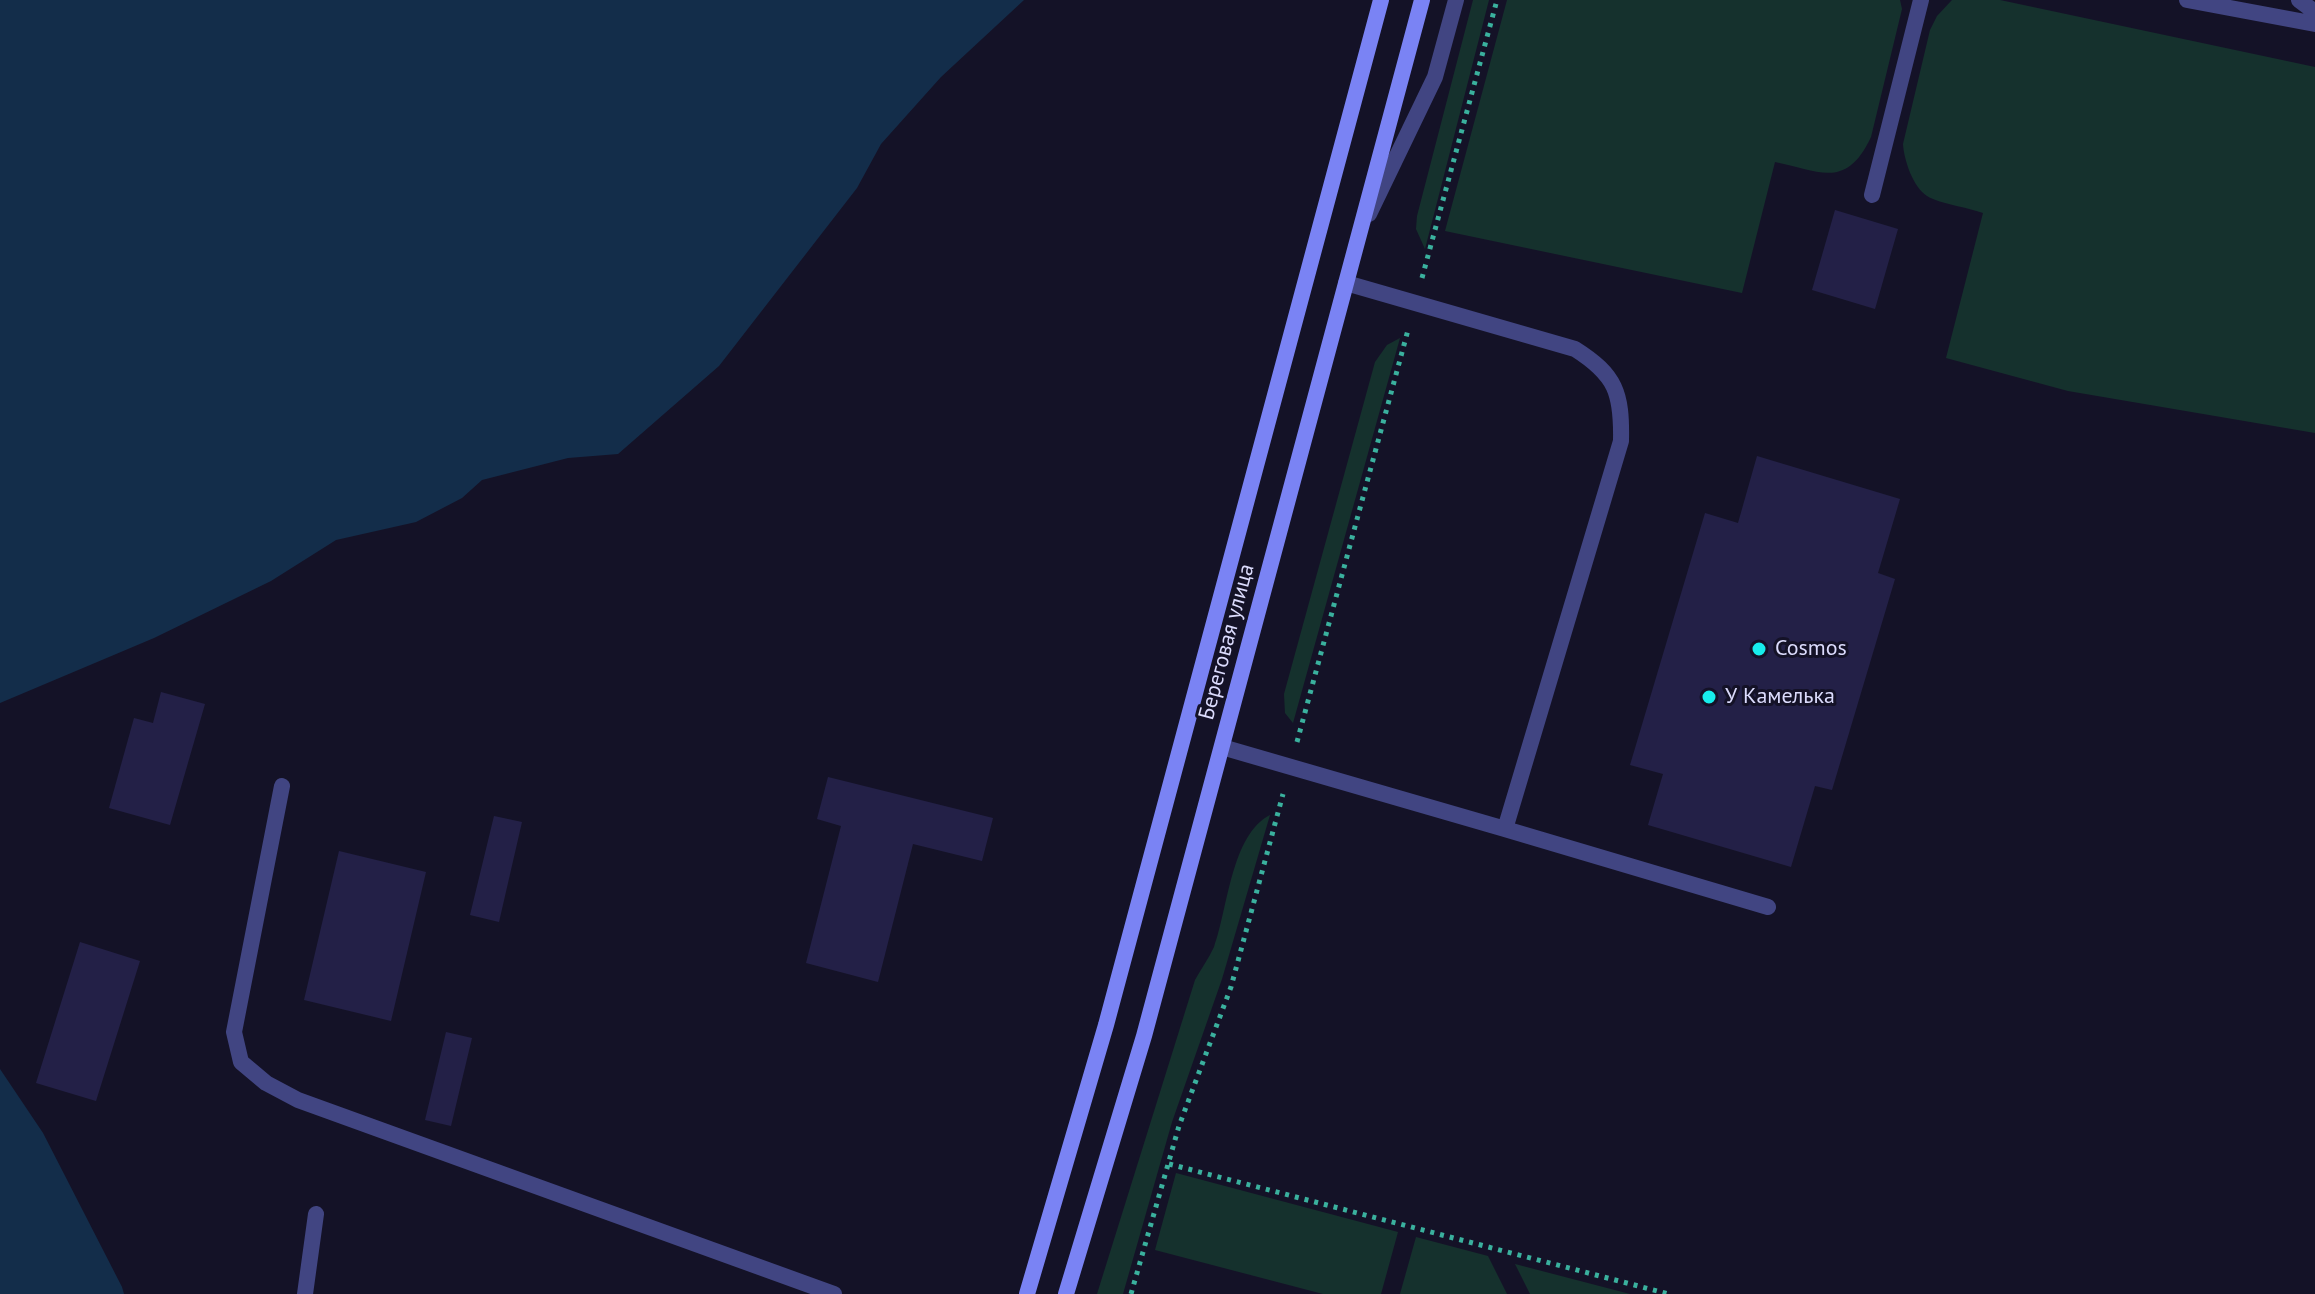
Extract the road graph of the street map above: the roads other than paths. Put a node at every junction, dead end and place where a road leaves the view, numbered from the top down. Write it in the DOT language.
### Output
graph roads {
  1 [pos="1381,0"];
  2 [pos="1456,0"];
  3 [pos="1921,0"];
  4 [pos="2187,0"];
  5 [pos="2299,0"];
  6 [pos="1422,4"];
  7 [pos="2315,12"];
  8 [pos="2315,24"];
  9 [pos="1872,195"];
  10 [pos="1358,237"];
  11 [pos="1346,283"];
  12 [pos="1222,747"];
  13 [pos="282,786"];
  14 [pos="1505,829"];
  15 [pos="1768,907"];
  16 [pos="316,1214"];
  17 [pos="305,1294"];
  18 [pos="834,1294"];
  19 [pos="1027,1294"];
  20 [pos="1066,1294"];
  1 -- 19 [label="main road, Береговая улица"];
  2 -- 10 [label="lane"];
  3 -- 9 [label="lane"];
  4 -- 8 [label="lane"];
  5 -- 7 [label="lane"];
  6 -- 10 [label="main road, Береговая улица"];
  10 -- 11 [label="main road, Береговая улица"];
  11 -- 12 [label="main road, Береговая улица"];
  11 -- 14 [label="lane"];
  12 -- 14 [label="lane"];
  12 -- 20 [label="main road, Береговая улица"];
  13 -- 18 [label="lane"];
  14 -- 15 [label="lane"];
  16 -- 17 [label="lane"];
}
